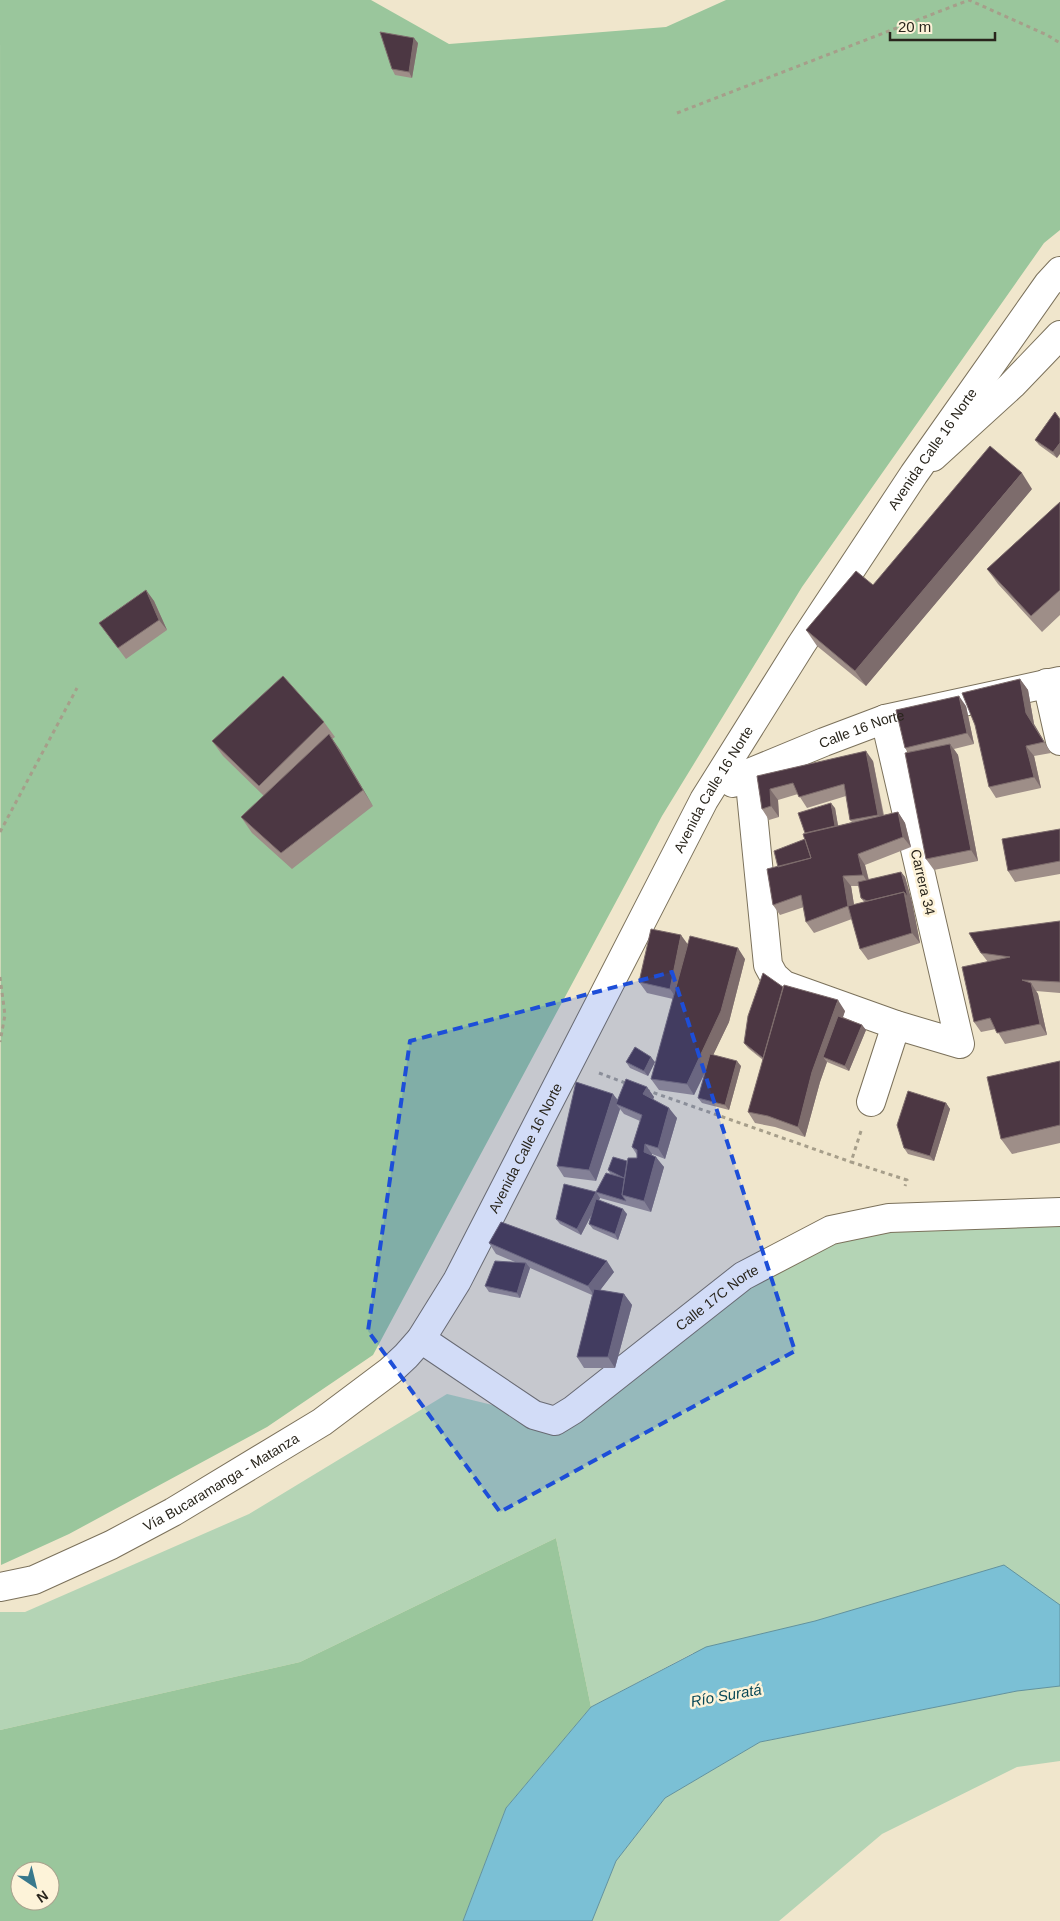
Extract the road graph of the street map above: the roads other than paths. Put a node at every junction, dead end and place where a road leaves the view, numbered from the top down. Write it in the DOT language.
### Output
graph roads {
  1 [pos="1060,271"];
  2 [pos="1060,335"];
  3 [pos="914,474"];
  4 [pos="1054,682"];
  5 [pos="885,719"];
  6 [pos="1060,741"];
  7 [pos="749,773"];
  8 [pos="704,800"];
  9 [pos="896,1025"];
  10 [pos="871,1102"];
  11 [pos="1060,1212"];
  12 [pos="421,1339"];
  13 [pos="0,1587"];
  1 -- 3 [label="street, Avenida Calle 16 Norte"];
  2 -- 3 [label="street"];
  3 -- 8 [label="street, Avenida Calle 16 Norte"];
  4 -- 5 [label="street, Calle 16 Norte"];
  4 -- 6 [label="street"];
  5 -- 7 [label="street, Calle 16 Norte"];
  5 -- 9 [label="street, Carrera 34"];
  7 -- 8 [label="street, Calle 16 Norte"];
  7 -- 9 [label="street"];
  8 -- 12 [label="street, Avenida Calle 16 Norte"];
  9 -- 10 [label="street"];
  11 -- 12 [label="street, Calle 17C Norte"];
  12 -- 13 [label="street, Vía Bucaramanga - Matanza"];
}
